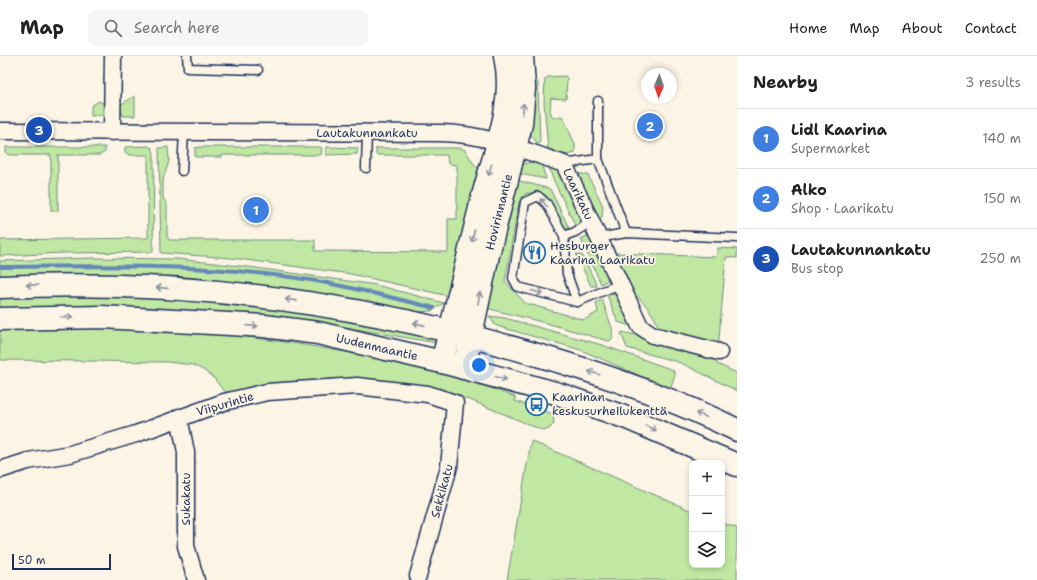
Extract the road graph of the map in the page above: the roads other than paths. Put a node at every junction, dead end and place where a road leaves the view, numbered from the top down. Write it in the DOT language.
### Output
graph roads {
  1 [pos="113,56"];
  2 [pos="187,56"];
  3 [pos="506,56"];
  4 [pos="522,56"];
  5 [pos="258,70"];
  6 [pos="598,101"];
  7 [pos="1,131"];
  8 [pos="112,132"];
  9 [pos="184,132"];
  10 [pos="367,133"];
  11 [pos="507,144"];
  12 [pos="598,159"];
  13 [pos="564,164"];
  14 [pos="366,168"];
  15 [pos="182,171"];
  16 [pos="591,222"];
  17 [pos="626,233"];
  18 [pos="564,236"];
  19 [pos="598,238"];
  20 [pos="737,238"];
  21 [pos="620,284"];
  22 [pos="0,287"];
  23 [pos="577,302"];
  24 [pos="0,319"];
  25 [pos="461,333"];
  26 [pos="719,352"];
  27 [pos="442,362"];
  28 [pos="464,368"];
  29 [pos="455,403"];
  30 [pos="179,417"];
  31 [pos="737,430"];
  32 [pos="737,465"];
  33 [pos="0,470"];
  34 [pos="418,576"];
  35 [pos="196,580"];
  1 -- 8 [label="street"];
  2 -- 5 [label="lane"];
  3 -- 11 [label="main road, Hovirinnantie"];
  11 -- 4 [label="main road, Hovirinnantie, one-way"];
  6 -- 12 [label="lane"];
  7 -- 8 [label="street, Lautakunnankatu"];
  8 -- 9 [label="street, Lautakunnankatu"];
  9 -- 10 [label="street, Lautakunnankatu"];
  9 -- 15 [label="lane"];
  10 -- 11 [label="street, Lautakunnankatu"];
  10 -- 14 [label="lane"];
  11 -- 13 [label="street, Laarikatu"];
  11 -- 25 [label="main road, Hovirinnantie"];
  12 -- 13 [label="lane"];
  12 -- 17 [label="lane"];
  13 -- 16 [label="street, Laarikatu"];
  16 -- 18 [label="lane"];
  16 -- 19 [label="street, Laarikatu"];
  17 -- 19 [label="lane"];
  17 -- 20 [label="lane"];
  18 -- 23 [label="lane"];
  18 -- 23 [label="lane, one-way"];
  19 -- 21 [label="street, Laarikatu"];
  21 -- 23 [label="lane"];
  21 -- 26 [label="street, Laarikatu"];
  25 -- 22 [label="main road, one-way"];
  24 -- 27 [label="main road, Uudenmaantie, one-way"];
  25 -- 27 [label="main road, Hovirinnantie"];
  25 -- 28 [label="main road, Hovirinnantie"];
  31 -- 25 [label="main road, one-way"];
  27 -- 28 [label="main road, Uudenmaantie"];
  28 -- 32 [label="main road, Uudenmaantie, one-way"];
  29 -- 30 [label="street, Viipurintie"];
  29 -- 34 [label="street, Sekkikatu"];
  30 -- 33 [label="street, Viipurintie"];
  30 -- 35 [label="street, Sukakatu"];
}
